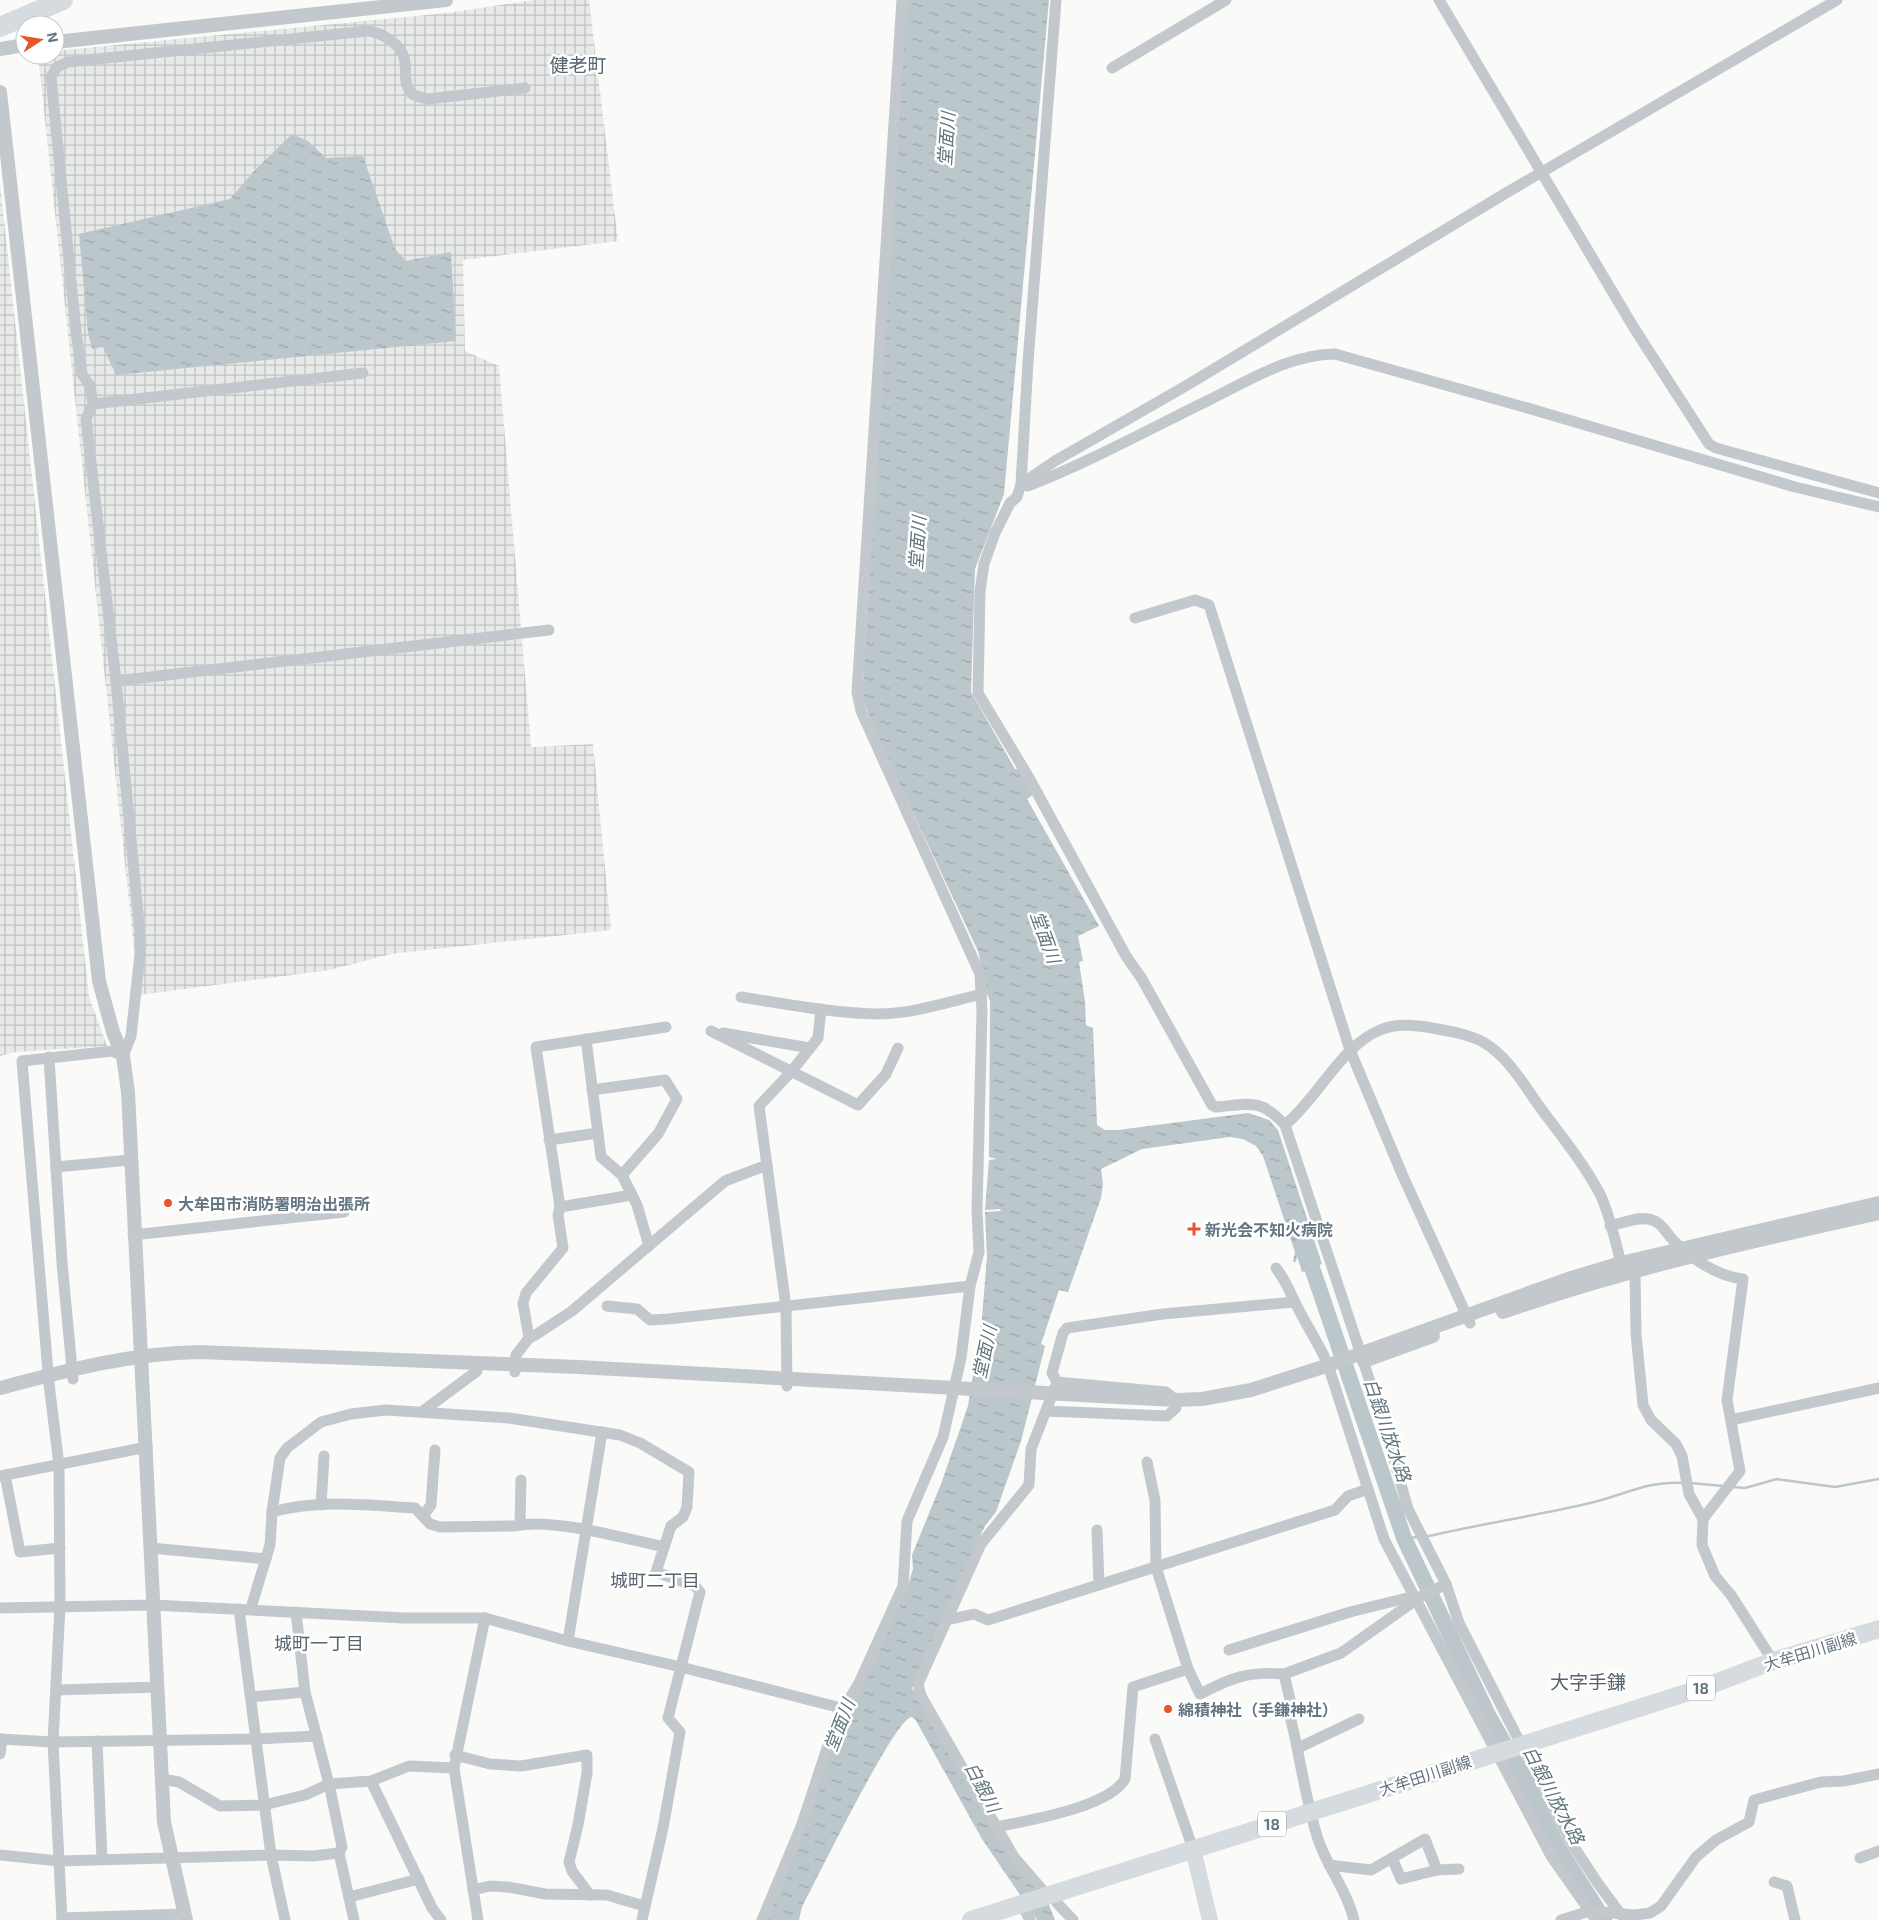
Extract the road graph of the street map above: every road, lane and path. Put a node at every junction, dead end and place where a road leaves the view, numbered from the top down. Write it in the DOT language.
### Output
graph roads {
  1 [pos="64,0"];
  2 [pos="446,0"];
  3 [pos="902,0"];
  4 [pos="1056,0"];
  5 [pos="1226,0"];
  6 [pos="1439,0"];
  7 [pos="1837,0"];
  8 [pos="0,27"];
  9 [pos="65,41"];
  10 [pos="15,47"];
  11 [pos="0,49"];
  12 [pos="1112,68"];
  13 [pos="525,88"];
  14 [pos="0,92"];
  15 [pos="1543,172"];
  16 [pos="363,373"];
  17 [pos="93,404"];
  18 [pos="1020,484"];
  19 [pos="1879,493"];
  20 [pos="1879,507"];
  21 [pos="1136,618"];
  22 [pos="549,630"];
  23 [pos="116,681"];
  24 [pos="982,994"];
  25 [pos="741,997"];
  26 [pos="822,1009"];
  27 [pos="666,1027"];
  28 [pos="586,1039"];
  29 [pos="810,1048"];
  30 [pos="898,1048"];
  31 [pos="1350,1050"];
  32 [pos="123,1056"];
  33 [pos="49,1057"];
  34 [pos="791,1072"];
  35 [pos="592,1090"];
  36 [pos="1285,1125"];
  37 [pos="598,1133"];
  38 [pos="549,1140"];
  39 [pos="130,1160"];
  40 [pos="768,1165"];
  41 [pos="56,1167"];
  42 [pos="622,1175"];
  43 [pos="632,1195"];
  44 [pos="1879,1203"];
  45 [pos="560,1207"];
  46 [pos="344,1212"];
  47 [pos="1879,1213"];
  48 [pos="1610,1226"];
  49 [pos="133,1235"];
  50 [pos="649,1246"];
  51 [pos="1688,1251"];
  52 [pos="1621,1263"];
  53 [pos="1276,1268"];
  54 [pos="1635,1272"];
  55 [pos="970,1286"];
  56 [pos="1294,1302"];
  57 [pos="607,1306"];
  58 [pos="786,1307"];
  59 [pos="1468,1319"];
  60 [pos="529,1338"];
  61 [pos="1362,1357"];
  62 [pos="141,1361"];
  63 [pos="477,1367"];
  64 [pos="515,1369"];
  65 [pos="1329,1369"];
  66 [pos="73,1374"];
  67 [pos="49,1380"];
  68 [pos="787,1382"];
  69 [pos="1057,1382"];
  70 [pos="0,1388"];
  71 [pos="1879,1388"];
  72 [pos="0,1397"];
  73 [pos="1176,1404"];
  74 [pos="423,1411"];
  75 [pos="1046,1411"];
  76 [pos="1731,1420"];
  77 [pos="602,1432"];
  78 [pos="147,1448"];
  79 [pos="435,1450"];
  80 [pos="324,1456"];
  81 [pos="1147,1462"];
  82 [pos="59,1465"];
  83 [pos="2,1475"];
  84 [pos="521,1480"];
  85 [pos="1368,1489"];
  86 [pos="322,1505"];
  87 [pos="272,1512"];
  88 [pos="423,1516"];
  89 [pos="1704,1519"];
  90 [pos="520,1525"];
  91 [pos="585,1530"];
  92 [pos="1097,1530"];
  93 [pos="664,1547"];
  94 [pos="60,1548"];
  95 [pos="151,1548"];
  96 [pos="266,1559"];
  97 [pos="1156,1567"];
  98 [pos="1099,1585"];
  99 [pos="1444,1585"];
  100 [pos="1417,1597"];
  101 [pos="153,1605"];
  102 [pos="60,1606"];
  103 [pos="0,1608"];
  104 [pos="251,1608"];
  105 [pos="239,1609"];
  106 [pos="296,1612"];
  107 [pos="485,1618"];
  108 [pos="947,1620"];
  109 [pos="1879,1629"];
  110 [pos="568,1641"];
  111 [pos="1229,1650"];
  112 [pos="1773,1661"];
  113 [pos="681,1667"];
  114 [pos="1188,1669"];
  115 [pos="1284,1674"];
  116 [pos="158,1687"];
  117 [pos="56,1690"];
  118 [pos="305,1692"];
  119 [pos="251,1697"];
  120 [pos="845,1709"];
  121 [pos="1359,1719"];
  122 [pos="317,1736"];
  123 [pos="1,1739"];
  124 [pos="256,1739"];
  125 [pos="161,1740"];
  126 [pos="1155,1740"];
  127 [pos="97,1741"];
  128 [pos="53,1742"];
  129 [pos="1521,1745"];
  130 [pos="1298,1748"];
  131 [pos="1497,1752"];
  132 [pos="0,1754"];
  133 [pos="455,1755"];
  134 [pos="454,1768"];
  135 [pos="1879,1774"];
  136 [pos="162,1779"];
  137 [pos="371,1780"];
  138 [pos="329,1784"];
  139 [pos="264,1805"];
  140 [pos="1312,1811"];
  141 [pos="997,1827"];
  142 [pos="1193,1848"];
  143 [pos="1879,1850"];
  144 [pos="339,1853"];
  145 [pos="0,1855"];
  146 [pos="271,1855"];
  147 [pos="173,1858"];
  148 [pos="1392,1858"];
  149 [pos="1860,1858"];
  150 [pos="59,1860"];
  151 [pos="102,1860"];
  152 [pos="1329,1864"];
  153 [pos="1459,1869"];
  154 [pos="1437,1870"];
  155 [pos="419,1879"];
  156 [pos="1774,1882"];
  157 [pos="473,1890"];
  158 [pos="1050,1894"];
  159 [pos="590,1895"];
  160 [pos="349,1897"];
  161 [pos="1021,1903"];
  162 [pos="644,1906"];
  163 [pos="1593,1916"];
  164 [pos="1623,1916"];
  165 [pos="185,1917"];
  166 [pos="62,1919"];
  167 [pos="285,1920"];
  168 [pos="354,1920"];
  169 [pos="441,1920"];
  170 [pos="478,1920"];
  171 [pos="642,1920"];
  172 [pos="762,1920"];
  173 [pos="971,1920"];
  174 [pos="1030,1920"];
  175 [pos="1073,1920"];
  176 [pos="1210,1920"];
  177 [pos="1354,1920"];
  178 [pos="1561,1920"];
  179 [pos="1795,1920"];
  1 -- 8 [label="highway"];
  2 -- 9 [label="street"];
  3 -- 24 [label="street"];
  4 -- 18 [label="street"];
  5 -- 12 [label="street"];
  6 -- 15 [label="street"];
  7 -- 15 [label="street"];
  10 -- 11 [label="street"];
  13 -- 17 [label="street"];
  14 -- 32 [label="street"];
  15 -- 18 [label="street"];
  15 -- 19 [label="street"];
  16 -- 17 [label="street"];
  17 -- 23 [label="street"];
  18 -- 20 [label="street"];
  18 -- 36 [label="street"];
  21 -- 31 [label="street"];
  22 -- 23 [label="street"];
  23 -- 32 [label="street"];
  24 -- 26 [label="street"];
  24 -- 55 [label="street"];
  25 -- 26 [label="street"];
  26 -- 29 [label="street"];
  27 -- 28 [label="street"];
  28 -- 35 [label="street"];
  28 -- 38 [label="street"];
  29 -- 34 [label="street"];
  29 -- 34 [label="street"];
  30 -- 34 [label="street"];
  31 -- 36 [label="street"];
  31 -- 48 [label="street"];
  31 -- 59 [label="street"];
  32 -- 33 [label="street"];
  32 -- 39 [label="street"];
  33 -- 41 [label="street"];
  33 -- 67 [label="street"];
  34 -- 40 [label="street"];
  35 -- 37 [label="street"];
  35 -- 42 [label="street"];
  36 -- 61 [label="street"];
  37 -- 38 [label="street"];
  37 -- 42 [label="street"];
  38 -- 45 [label="street"];
  39 -- 41 [label="street"];
  39 -- 49 [label="street"];
  40 -- 50 [label="street"];
  40 -- 58 [label="street"];
  41 -- 66 [label="street"];
  42 -- 43 [label="street"];
  43 -- 45 [label="street"];
  43 -- 50 [label="street"];
  44 -- 51 [label="street"];
  45 -- 60 [label="street"];
  46 -- 49 [label="street"];
  47 -- 51 [label="street"];
  48 -- 51 [label="street"];
  48 -- 52 [label="street"];
  49 -- 62 [label="street"];
  50 -- 60 [label="street"];
  51 -- 52 [label="street"];
  51 -- 54 [label="street"];
  51 -- 76 [label="street"];
  52 -- 54 [label="street"];
  52 -- 59 [label="street"];
  53 -- 56 [label="street"];
  54 -- 59 [label="street"];
  54 -- 89 [label="street"];
  55 -- 58 [label="street"];
  55 -- 120 [label="street"];
  56 -- 65 [label="street"];
  56 -- 69 [label="street"];
  57 -- 58 [label="street"];
  58 -- 68 [label="street"];
  59 -- 61 [label="street"];
  60 -- 64 [label="street"];
  61 -- 65 [label="street"];
  61 -- 99 [label="street"];
  62 -- 63 [label="street"];
  62 -- 66 [label="street"];
  62 -- 78 [label="street"];
  63 -- 64 [label="street"];
  63 -- 74 [label="street"];
  64 -- 68 [label="street"];
  65 -- 73 [label="street"];
  65 -- 85 [label="street"];
  66 -- 67 [label="street"];
  67 -- 70 [label="street"];
  67 -- 72 [label="street"];
  67 -- 82 [label="street"];
  68 -- 73 [label="street"];
  69 -- 73 [label="street"];
  69 -- 75 [label="street"];
  71 -- 76 [label="street"];
  73 -- 75 [label="street"];
  74 -- 77 [label="street"];
  74 -- 87 [label="street"];
  75 -- 108 [label="street"];
  76 -- 89 [label="street"];
  77 -- 91 [label="street"];
  77 -- 93 [label="street"];
  78 -- 82 [label="street"];
  78 -- 95 [label="street"];
  79 -- 88 [label="street"];
  80 -- 86 [label="street"];
  81 -- 97 [label="street"];
  82 -- 83 [label="street"];
  82 -- 94 [label="street"];
  83 -- 94 [label="street"];
  84 -- 90 [label="street"];
  85 -- 97 [label="street"];
  85 -- 100 [label="street"];
  86 -- 87 [label="street"];
  86 -- 88 [label="street"];
  87 -- 96 [label="street"];
  88 -- 90 [label="street"];
  89 -- 112 [label="street"];
  90 -- 91 [label="street"];
  91 -- 93 [label="street"];
  91 -- 110 [label="street"];
  92 -- 98 [label="street"];
  93 -- 113 [label="street"];
  94 -- 102 [label="street"];
  95 -- 96 [label="street"];
  95 -- 101 [label="street"];
  96 -- 104 [label="street"];
  97 -- 98 [label="street"];
  97 -- 114 [label="street"];
  98 -- 108 [label="street"];
  99 -- 100 [label="street"];
  99 -- 129 [label="street"];
  100 -- 111 [label="street"];
  100 -- 115 [label="street"];
  100 -- 131 [label="street"];
  101 -- 102 [label="street"];
  101 -- 105 [label="street"];
  101 -- 116 [label="street"];
  102 -- 103 [label="street"];
  102 -- 117 [label="street"];
  104 -- 105 [label="street"];
  104 -- 106 [label="street"];
  105 -- 119 [label="street"];
  106 -- 107 [label="street"];
  106 -- 118 [label="street"];
  107 -- 110 [label="street"];
  107 -- 133 [label="street"];
  108 -- 141 [label="street"];
  109 -- 112 [label="main road, 大牟田川副線 / 18"];
  110 -- 113 [label="street"];
  112 -- 129 [label="main road, 大牟田川副線 / 18"];
  113 -- 120 [label="street"];
  113 -- 162 [label="street"];
  114 -- 115 [label="street"];
  114 -- 141 [label="street"];
  115 -- 130 [label="street"];
  116 -- 117 [label="street"];
  116 -- 125 [label="street"];
  117 -- 128 [label="street"];
  118 -- 119 [label="street"];
  118 -- 122 [label="street"];
  119 -- 124 [label="street"];
  120 -- 172 [label="street"];
  121 -- 130 [label="street"];
  122 -- 124 [label="street"];
  122 -- 138 [label="street"];
  123 -- 128 [label="street"];
  123 -- 132 [label="street"];
  124 -- 125 [label="street"];
  124 -- 139 [label="street"];
  125 -- 127 [label="street"];
  125 -- 136 [label="street"];
  126 -- 142 [label="street"];
  127 -- 128 [label="street"];
  127 -- 151 [label="street"];
  128 -- 150 [label="street"];
  129 -- 131 [label="main road, 大牟田川副線 / 18"];
  129 -- 164 [label="street"];
  130 -- 140 [label="street"];
  131 -- 140 [label="main road, 大牟田川副線 / 18"];
  131 -- 163 [label="street"];
  133 -- 134 [label="street"];
  133 -- 159 [label="street"];
  134 -- 137 [label="street"];
  134 -- 157 [label="street"];
  135 -- 164 [label="street"];
  136 -- 139 [label="street"];
  136 -- 147 [label="street"];
  137 -- 138 [label="street"];
  137 -- 155 [label="street"];
  138 -- 139 [label="street"];
  138 -- 144 [label="street"];
  139 -- 146 [label="street"];
  140 -- 142 [label="main road, 大牟田川副線 / 18"];
  140 -- 152 [label="street"];
  141 -- 158 [label="street"];
  142 -- 158 [label="main road, 大牟田川副線 / 18"];
  142 -- 176 [label="main road"];
  143 -- 149 [label="street"];
  144 -- 146 [label="street"];
  144 -- 160 [label="street"];
  145 -- 150 [label="street"];
  146 -- 147 [label="street"];
  146 -- 167 [label="street"];
  147 -- 151 [label="street"];
  147 -- 165 [label="street"];
  148 -- 152 [label="street"];
  148 -- 154 [label="street"];
  148 -- 154 [label="street"];
  150 -- 151 [label="street"];
  150 -- 166 [label="street"];
  152 -- 177 [label="street"];
  153 -- 154 [label="street"];
  155 -- 160 [label="street"];
  155 -- 169 [label="street"];
  156 -- 179 [label="street"];
  157 -- 159 [label="street"];
  157 -- 170 [label="street"];
  158 -- 161 [label="main road, 大牟田川副線 / 18"];
  158 -- 175 [label="street"];
  159 -- 162 [label="street"];
  160 -- 168 [label="street"];
  161 -- 173 [label="main road, 大牟田川副線 / 18"];
  161 -- 174 [label="street"];
  162 -- 171 [label="street"];
  163 -- 164 [label="street"];
  163 -- 178 [label="street"];
  165 -- 166 [label="street"];
}
